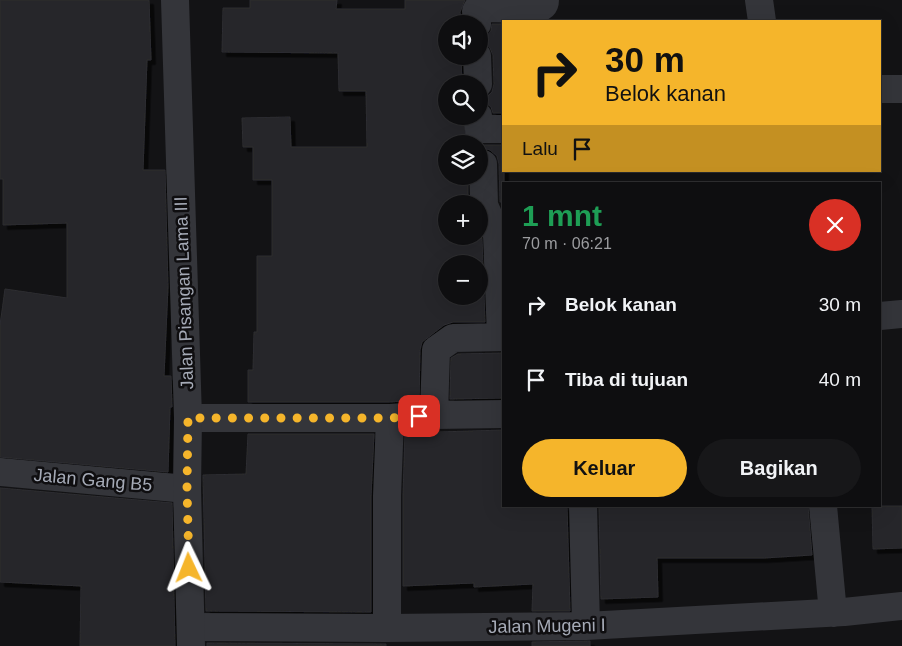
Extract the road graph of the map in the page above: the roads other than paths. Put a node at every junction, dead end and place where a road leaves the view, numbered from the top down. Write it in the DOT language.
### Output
graph roads {
  1 [pos="175,0"];
  2 [pos="545,0"];
  3 [pos="759,0"];
  4 [pos="476,15"];
  5 [pos="762,20"];
  6 [pos="881,89"];
  7 [pos="902,89"];
  8 [pos="479,125"];
  9 [pos="502,129"];
  10 [pos="484,185"];
  11 [pos="902,314"];
  12 [pos="881,316"];
  13 [pos="502,337"];
  14 [pos="502,414"];
  15 [pos="434,415"];
  16 [pos="188,418"];
  17 [pos="390,418"];
  18 [pos="0,472"];
  19 [pos="187,488"];
  20 [pos="583,507"];
  21 [pos="823,507"];
  22 [pos="902,606"];
  23 [pos="833,612"];
  24 [pos="586,626"];
  25 [pos="387,628"];
  26 [pos="191,637"];
  1 -- 16 [label="street, Jalan Pisangan Lama III"];
  2 -- 4 [label="street"];
  3 -- 5 [label="street"];
  6 -- 7 [label="street"];
  8 -- 9 [label="street"];
  10 -- 13 [label="street"];
  11 -- 12 [label="street"];
  13 -- 15 [label="street"];
  14 -- 15 [label="street"];
  15 -- 17 [label="street"];
  16 -- 17 [label="street"];
  16 -- 19 [label="street, Jalan Pisangan Lama III"];
  17 -- 25 [label="street"];
  18 -- 19 [label="street, Jalan Gang B5"];
  19 -- 26 [label="street, Jalan Pisangan Lama III"];
  20 -- 24 [label="street"];
  21 -- 23 [label="street"];
  22 -- 23 [label="street, Jalan Mugeni I"];
  23 -- 24 [label="street, Jalan Mugeni I"];
  24 -- 25 [label="street, Jalan Mugeni I"];
  25 -- 26 [label="street, Jalan Mugeni I"];
}
